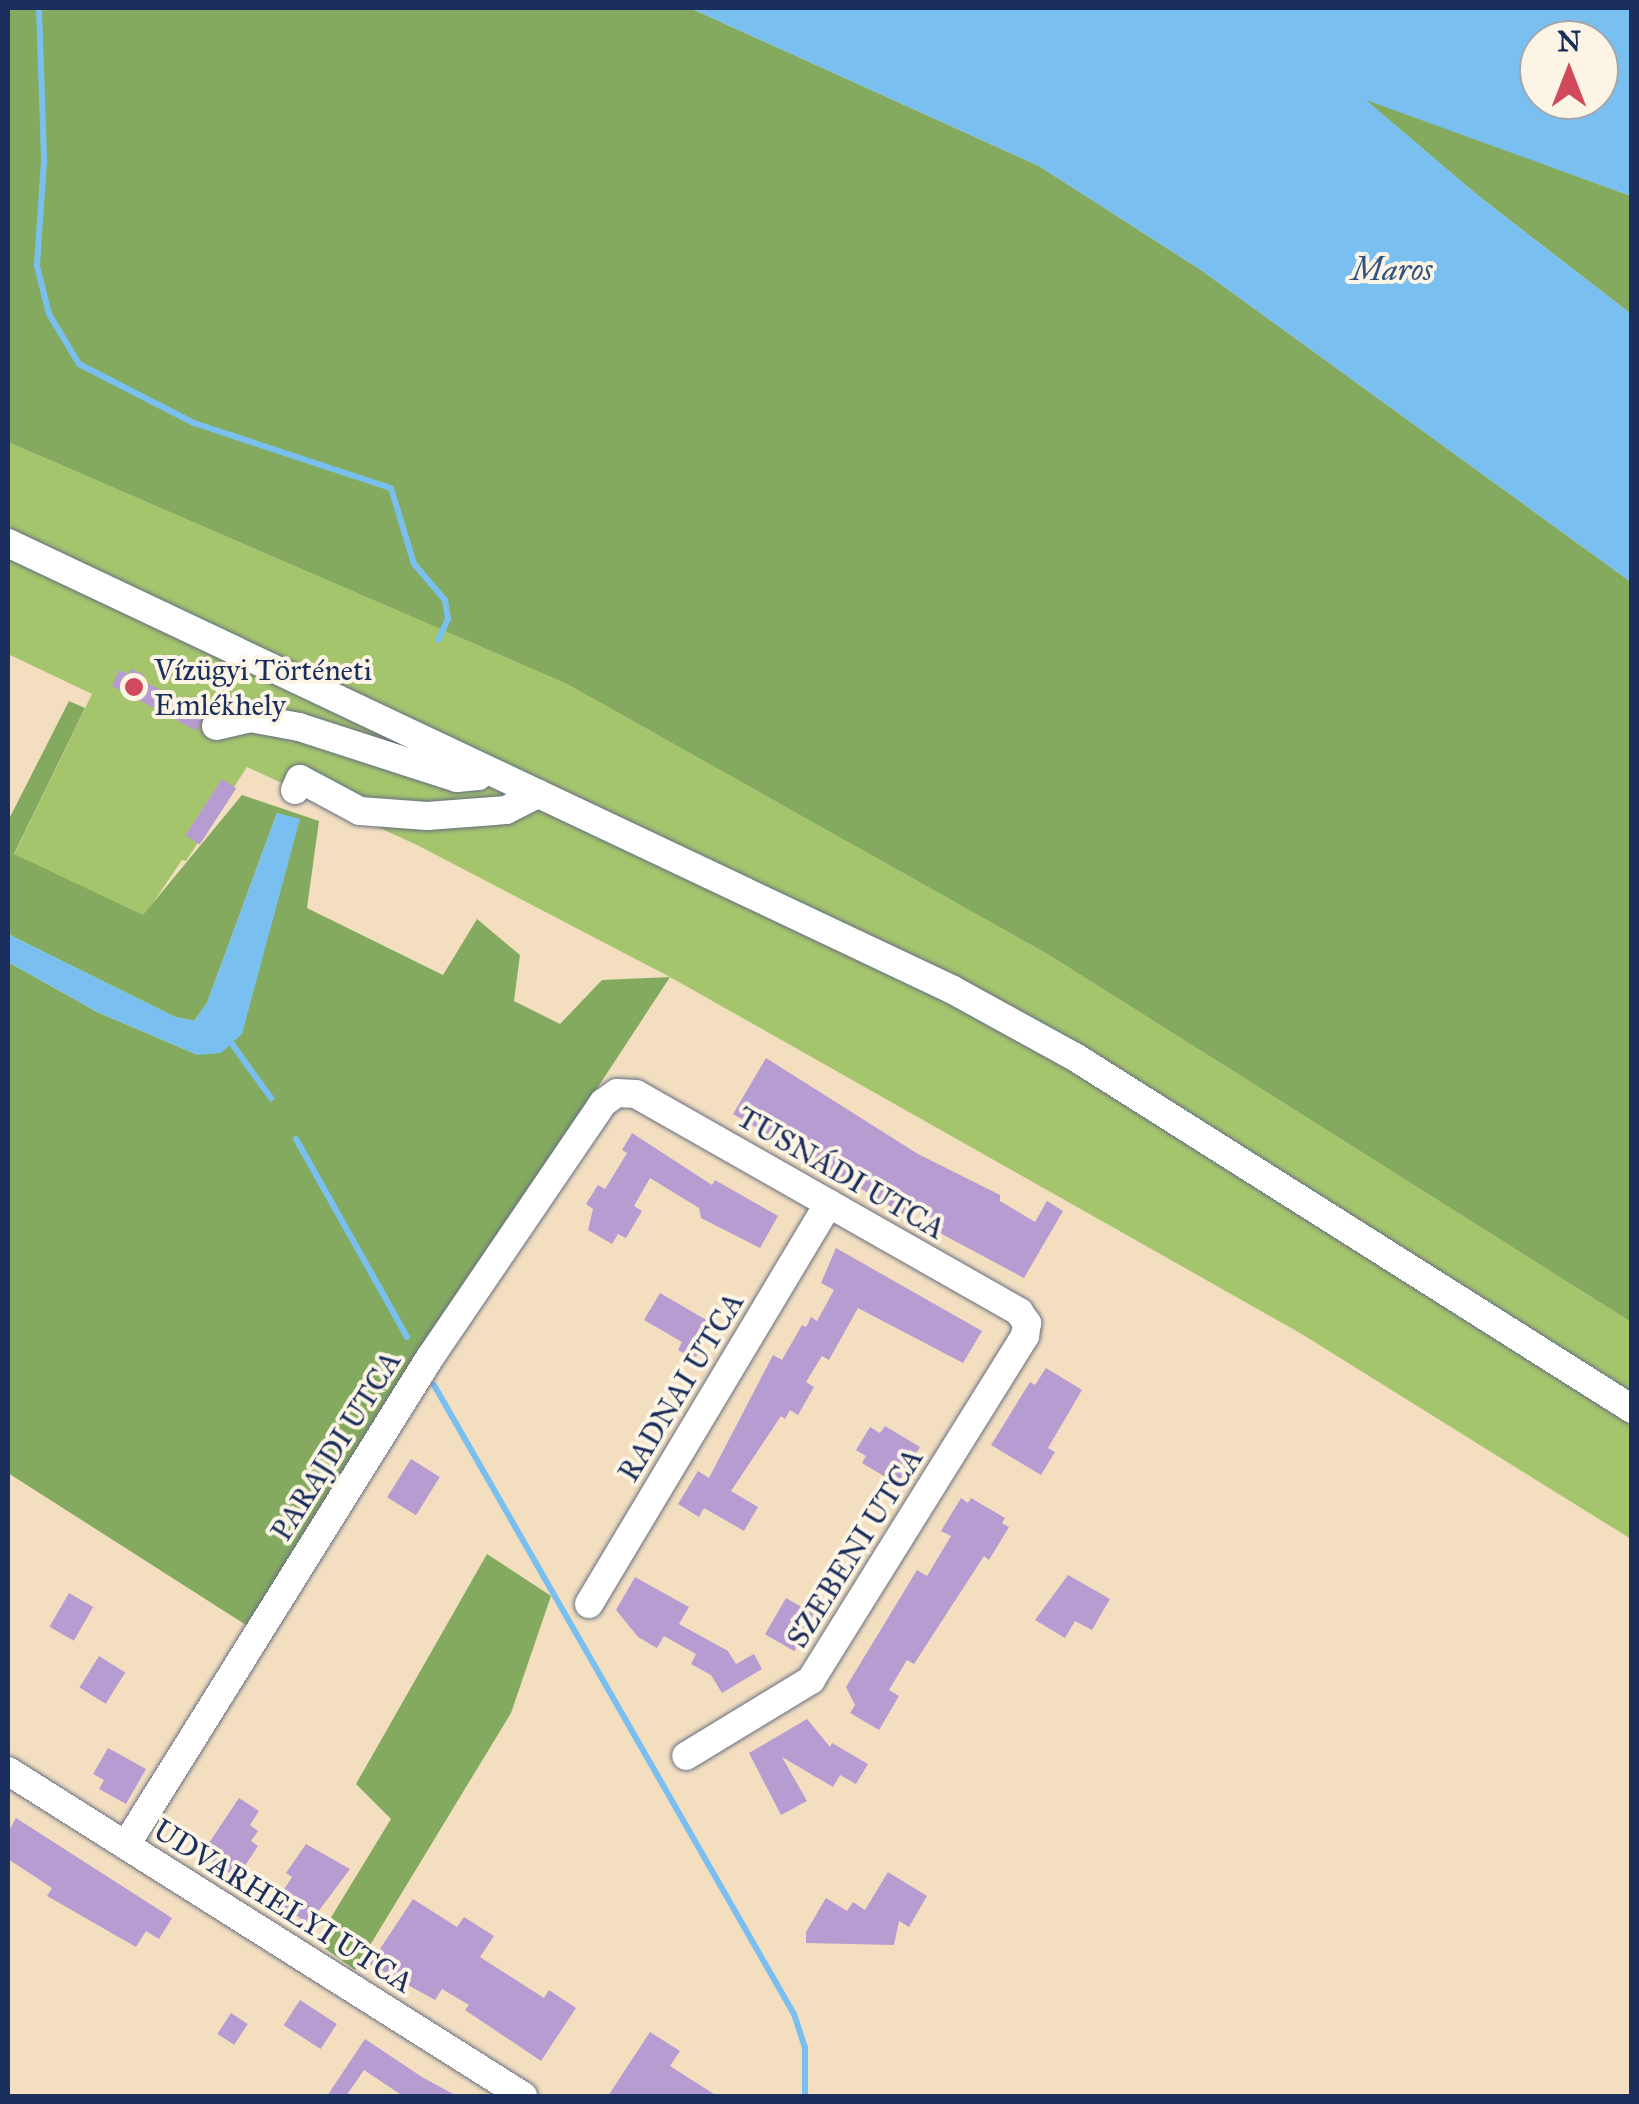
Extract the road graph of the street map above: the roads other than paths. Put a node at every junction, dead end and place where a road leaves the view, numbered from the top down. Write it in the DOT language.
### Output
graph roads {
  1 [pos="8,544"];
  2 [pos="216,726"];
  3 [pos="482,767"];
  4 [pos="295,790"];
  5 [pos="538,794"];
  6 [pos="617,1093"];
  7 [pos="829,1203"];
  8 [pos="1026,1323"];
  9 [pos="1632,1408"];
  10 [pos="589,1604"];
  11 [pos="686,1756"];
  12 [pos="8,1771"];
  13 [pos="126,1845"];
  14 [pos="523,2096"];
  1 -- 3 [label="street"];
  2 -- 3 [label="street"];
  3 -- 5 [label="street"];
  4 -- 5 [label="street"];
  5 -- 9 [label="street"];
  6 -- 7 [label="street, TUSNÁDI UTCA"];
  6 -- 13 [label="street, PARAJDI UTCA"];
  7 -- 8 [label="street, TUSNÁDI UTCA"];
  7 -- 10 [label="street, RADNAI UTCA"];
  8 -- 11 [label="street, SZEBENI UTCA"];
  12 -- 13 [label="street, UDVARHELYI UTCA"];
  13 -- 14 [label="street, UDVARHELYI UTCA"];
}
